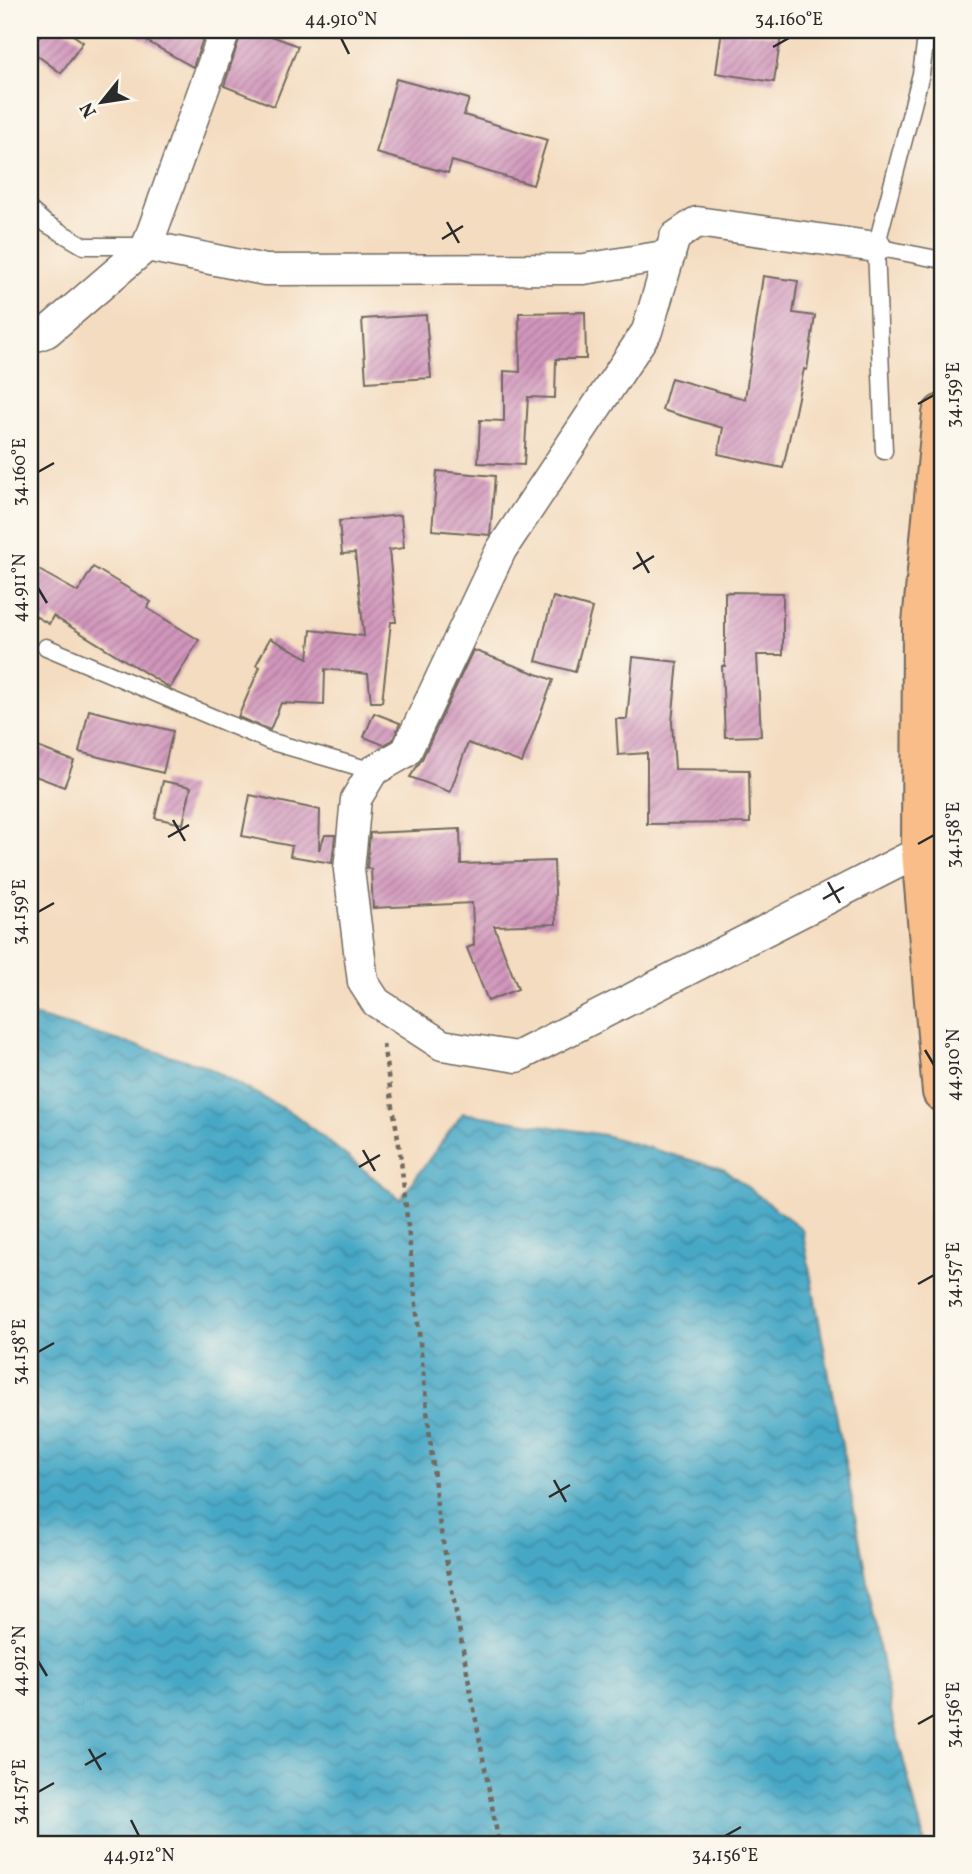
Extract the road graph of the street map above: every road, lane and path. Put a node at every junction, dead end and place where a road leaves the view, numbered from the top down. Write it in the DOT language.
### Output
graph roads {
  1 [pos="225,30"];
  2 [pos="927,30"];
  3 [pos="30,209"];
  4 [pos="147,246"];
  5 [pos="876,247"];
  6 [pos="670,255"];
  7 [pos="942,260"];
  8 [pos="30,338"];
  9 [pos="942,414"];
  10 [pos="884,452"];
  11 [pos="932,620"];
  12 [pos="46,647"];
  13 [pos="373,771"];
  14 [pos="921,851"];
  15 [pos="376,1002"];
  16 [pos="942,1078"];
  17 [pos="499,1844"];
  1 -- 4 [label="street"];
  2 -- 5 [label="lane"];
  3 -- 4 [label="lane"];
  4 -- 6 [label="street"];
  4 -- 8 [label="street"];
  5 -- 6 [label="street"];
  5 -- 7 [label="lane"];
  5 -- 10 [label="lane"];
  6 -- 13 [label="street"];
  9 -- 11 [label="main road"];
  11 -- 14 [label="main road"];
  12 -- 13 [label="lane"];
  13 -- 15 [label="street"];
  14 -- 15 [label="street"];
  14 -- 16 [label="main road"];
  15 -- 17 [label="path"];
}
